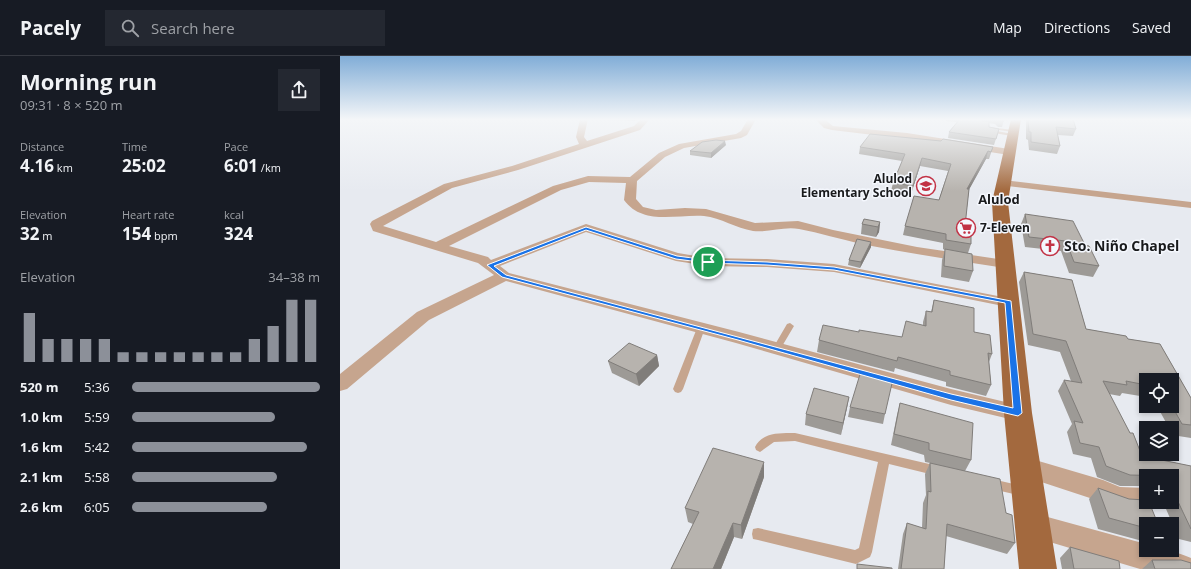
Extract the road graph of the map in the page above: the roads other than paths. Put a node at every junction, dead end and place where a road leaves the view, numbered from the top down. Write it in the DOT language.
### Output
graph roads {
  1 [pos="590,143"];
  2 [pos="699,143"];
  3 [pos="1011,143"];
  4 [pos="584,145"];
  5 [pos="632,180"];
  6 [pos="1003,183"];
  7 [pos="1191,205"];
  8 [pos="438,246"];
  9 [pos="1005,264"];
  10 [pos="490,265"];
  11 [pos="504,276"];
  12 [pos="1008,302"];
  13 [pos="790,326"];
  14 [pos="701,328"];
  15 [pos="777,348"];
  16 [pos="340,384"];
  17 [pos="678,389"];
  18 [pos="1018,413"];
  19 [pos="760,447"];
  20 [pos="884,459"];
  21 [pos="1025,468"];
  22 [pos="952,475"];
  23 [pos="983,482"];
  24 [pos="1028,493"];
  25 [pos="1139,499"];
  26 [pos="1032,525"];
  27 [pos="758,534"];
  28 [pos="1038,569"];
  29 [pos="1186,569"];
  1 -- 4 [label="street"];
  2 -- 5 [label="street"];
  3 -- 6 [label="main road"];
  4 -- 8 [label="street"];
  5 -- 8 [label="street"];
  5 -- 9 [label="street"];
  6 -- 7 [label="street"];
  6 -- 9 [label="main road"];
  8 -- 10 [label="street"];
  9 -- 12 [label="main road"];
  10 -- 11 [label="street"];
  10 -- 12 [label="street"];
  11 -- 14 [label="street"];
  11 -- 16 [label="street"];
  12 -- 18 [label="main road"];
  13 -- 15 [label="lane"];
  14 -- 15 [label="street"];
  14 -- 17 [label="lane"];
  15 -- 18 [label="street"];
  18 -- 21 [label="main road"];
  19 -- 20 [label="lane"];
  20 -- 22 [label="lane"];
  20 -- 27 [label="lane"];
  21 -- 24 [label="main road"];
  21 -- 25 [label="street"];
  23 -- 24 [label="lane"];
  24 -- 26 [label="main road"];
  26 -- 28 [label="main road"];
  26 -- 29 [label="street"];
}
